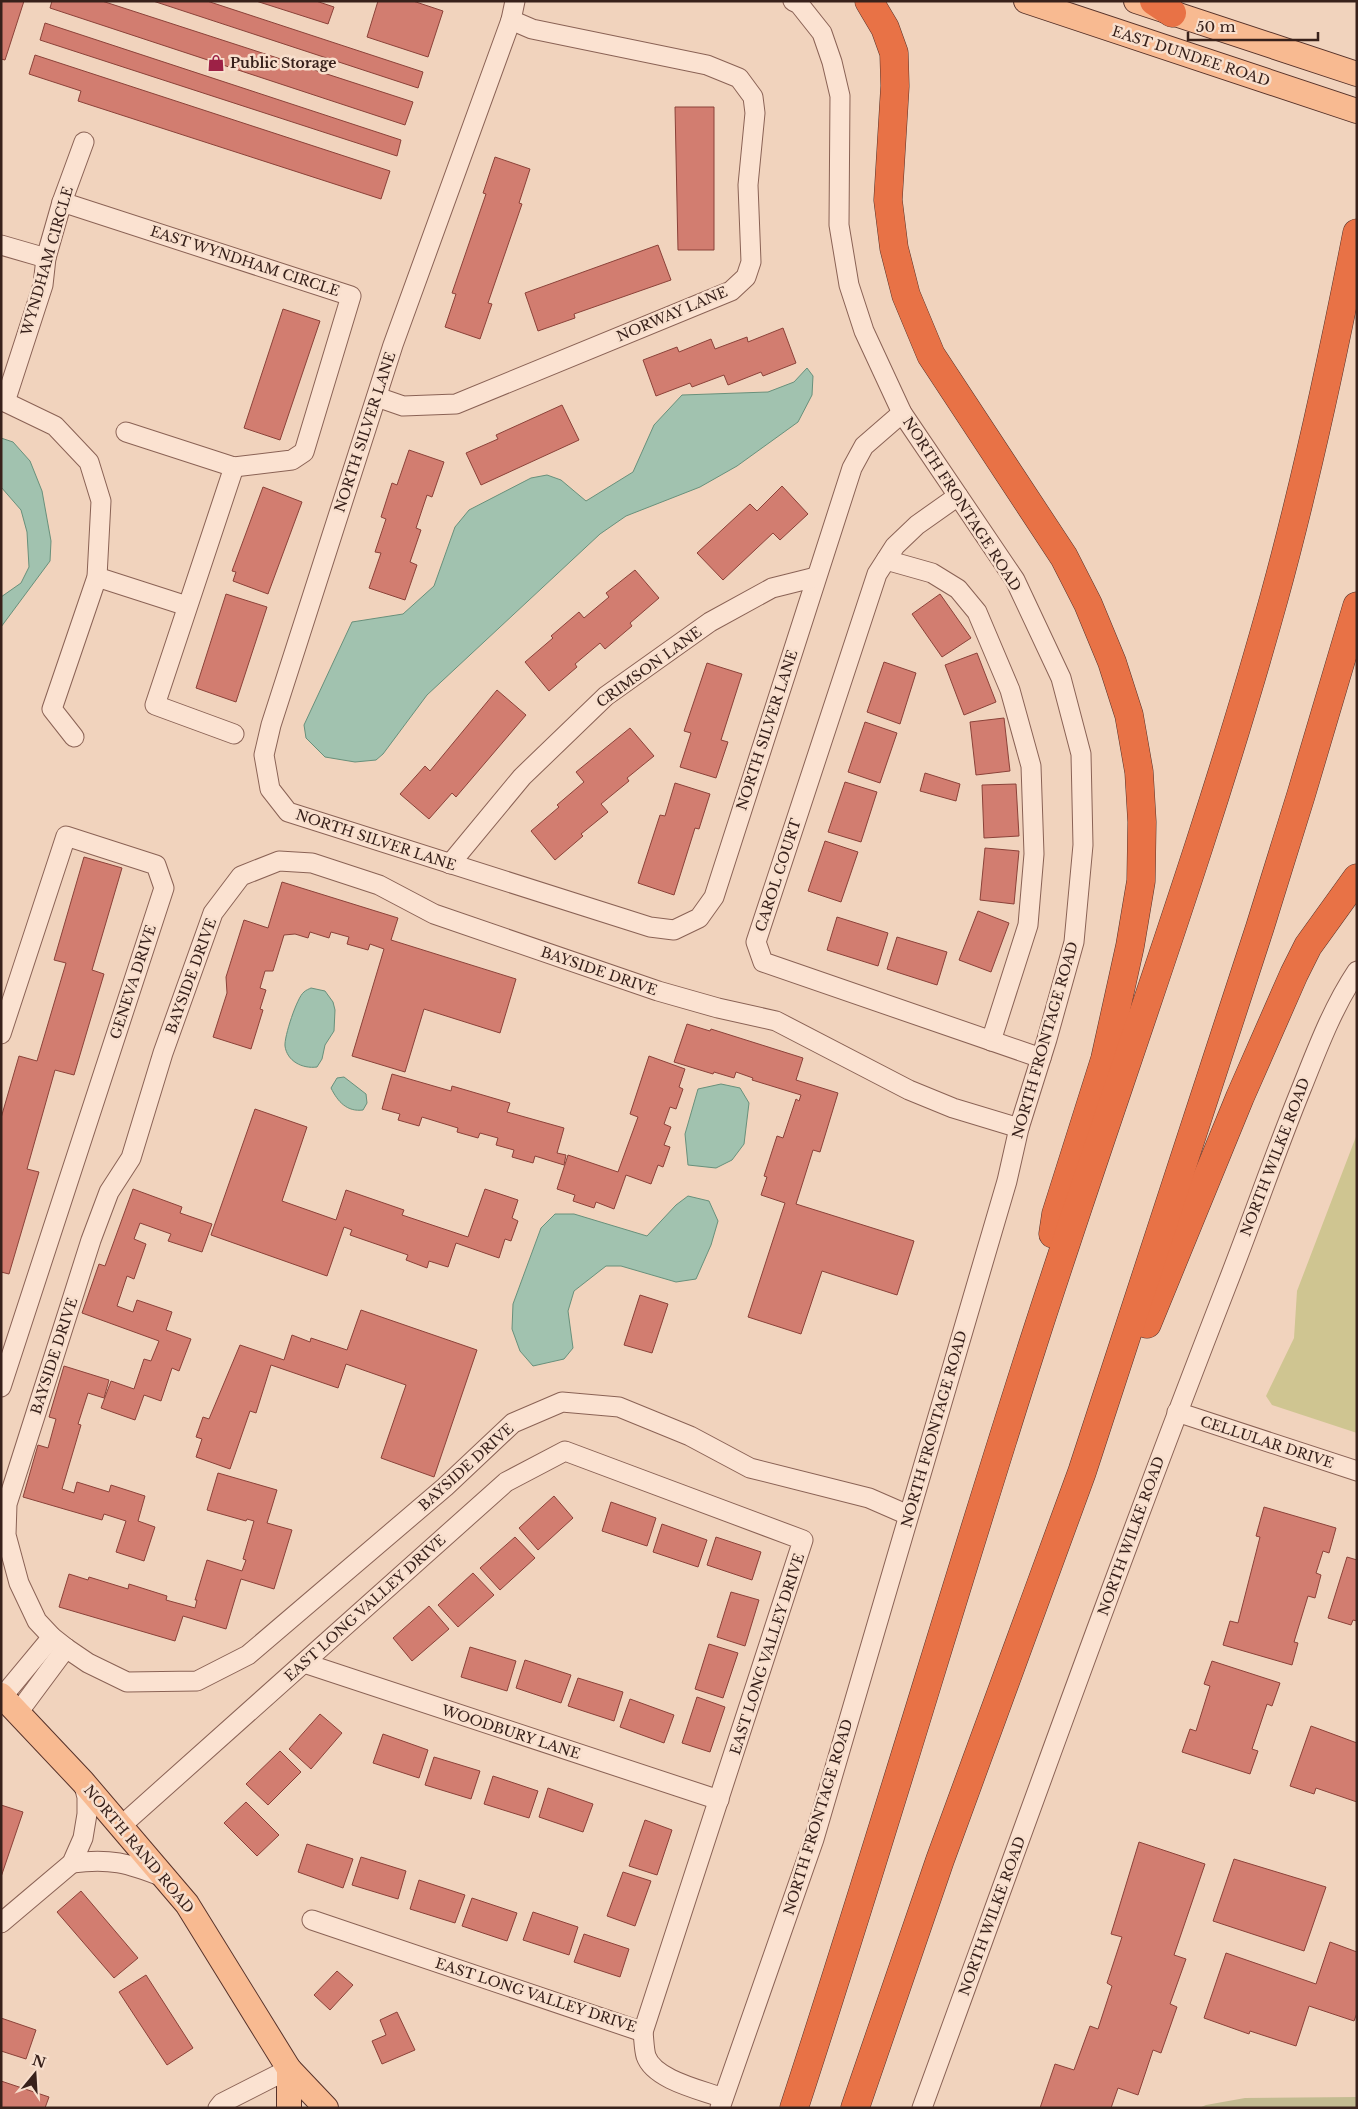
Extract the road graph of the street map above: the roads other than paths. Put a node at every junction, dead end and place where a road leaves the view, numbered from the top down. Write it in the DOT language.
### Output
graph roads {
  1 [pos="515,1"];
  2 [pos="793,1"];
  3 [pos="869,1"];
  4 [pos="1026,1"];
  5 [pos="1136,1"];
  6 [pos="1163,7"];
  7 [pos="511,20"];
  8 [pos="1357,74"];
  9 [pos="1357,111"];
  10 [pos="84,142"];
  11 [pos="62,202"];
  12 [pos="1357,234"];
  13 [pos="1,245"];
  14 [pos="46,258"];
  15 [pos="377,397"];
  16 [pos="3,401"];
  17 [pos="902,413"];
  18 [pos="126,432"];
  19 [pos="234,467"];
  20 [pos="958,496"];
  21 [pos="886,560"];
  22 [pos="97,577"];
  23 [pos="816,577"];
  24 [pos="188,606"];
  25 [pos="1357,606"];
  26 [pos="234,734"];
  27 [pos="74,737"];
  28 [pos="450,864"];
  29 [pos="1357,878"];
  30 [pos="1357,971"];
  31 [pos="1,1034"];
  32 [pos="991,1041"];
  33 [pos="1042,1058"];
  34 [pos="1019,1128"];
  35 [pos="1032,1345"];
  36 [pos="1,1387"];
  37 [pos="1177,1412"];
  38 [pos="1357,1471"];
  39 [pos="1082,1472"];
  40 [pos="908,1515"];
  41 [pos="59,1643"];
  42 [pos="304,1663"];
  43 [pos="7,1702"];
  44 [pos="83,1782"];
  45 [pos="719,1800"];
  46 [pos="121,1826"];
  47 [pos="72,1863"];
  48 [pos="165,1878"];
  49 [pos="312,1920"];
  50 [pos="1,1923"];
  51 [pos="643,2032"];
  52 [pos="289,2069"];
  53 [pos="722,2103"];
  54 [pos="218,2108"];
  55 [pos="289,2108"];
  56 [pos="326,2108"];
  57 [pos="794,2108"];
  58 [pos="855,2108"];
  59 [pos="922,2108"];
  1 -- 7 [label="street, NORTH SILVER LANE"];
  2 -- 17 [label="street, NORTH FRONTAGE ROAD"];
  3 -- 35 [label="highway"];
  4 -- 9 [label="main road, EAST DUNDEE ROAD"];
  5 -- 6 [label="main road"];
  6 -- 8 [label="main road"];
  7 -- 15 [label="street, NORTH SILVER LANE"];
  7 -- 15 [label="street, NORWAY LANE"];
  10 -- 11 [label="street, WYNDHAM CIRCLE"];
  11 -- 14 [label="street, WYNDHAM CIRCLE"];
  11 -- 19 [label="street, EAST WYNDHAM CIRCLE"];
  12 -- 35 [label="highway"];
  13 -- 14 [label="street"];
  14 -- 16 [label="street, WYNDHAM CIRCLE"];
  15 -- 28 [label="street, NORTH SILVER LANE"];
  16 -- 22 [label="street, WYNDHAM CIRCLE"];
  17 -- 20 [label="street, NORTH FRONTAGE ROAD"];
  17 -- 23 [label="street, NORTH SILVER LANE"];
  18 -- 19 [label="street, EAST WYNDHAM CIRCLE"];
  19 -- 24 [label="street"];
  20 -- 21 [label="street, CAROL COURT"];
  20 -- 33 [label="street, NORTH FRONTAGE ROAD"];
  21 -- 32 [label="street"];
  21 -- 32 [label="street, CAROL COURT"];
  22 -- 24 [label="street"];
  22 -- 27 [label="street, WYNDHAM CIRCLE"];
  23 -- 28 [label="street, CRIMSON LANE"];
  23 -- 28 [label="street, NORTH SILVER LANE"];
  24 -- 26 [label="street"];
  25 -- 39 [label="highway"];
  29 -- 39 [label="highway"];
  30 -- 37 [label="street, NORTH WILKE ROAD"];
  31 -- 36 [label="street, GENEVA DRIVE"];
  32 -- 33 [label="street, CAROL COURT"];
  33 -- 34 [label="street, NORTH FRONTAGE ROAD"];
  34 -- 40 [label="street, NORTH FRONTAGE ROAD"];
  34 -- 41 [label="street, BAYSIDE DRIVE"];
  35 -- 57 [label="highway"];
  37 -- 38 [label="street, CELLULAR DRIVE"];
  37 -- 59 [label="street, NORTH WILKE ROAD"];
  39 -- 58 [label="highway"];
  40 -- 41 [label="street, BAYSIDE DRIVE"];
  40 -- 53 [label="street, NORTH FRONTAGE ROAD"];
  41 -- 43 [label="street"];
  42 -- 45 [label="street, WOODBURY LANE"];
  42 -- 45 [label="street, EAST LONG VALLEY DRIVE"];
  42 -- 46 [label="street, EAST LONG VALLEY DRIVE"];
  43 -- 44 [label="main road, NORTH RAND ROAD"];
  44 -- 46 [label="main road, NORTH RAND ROAD"];
  44 -- 47 [label="street"];
  45 -- 51 [label="street, EAST LONG VALLEY DRIVE"];
  46 -- 48 [label="main road, NORTH RAND ROAD"];
  47 -- 48 [label="street"];
  47 -- 50 [label="street"];
  48 -- 52 [label="main road, NORTH RAND ROAD"];
  49 -- 51 [label="street, EAST LONG VALLEY DRIVE"];
  51 -- 53 [label="street"];
  52 -- 54 [label="street"];
  52 -- 55 [label="main road"];
  52 -- 56 [label="main road, NORTH RAND ROAD"];
}
